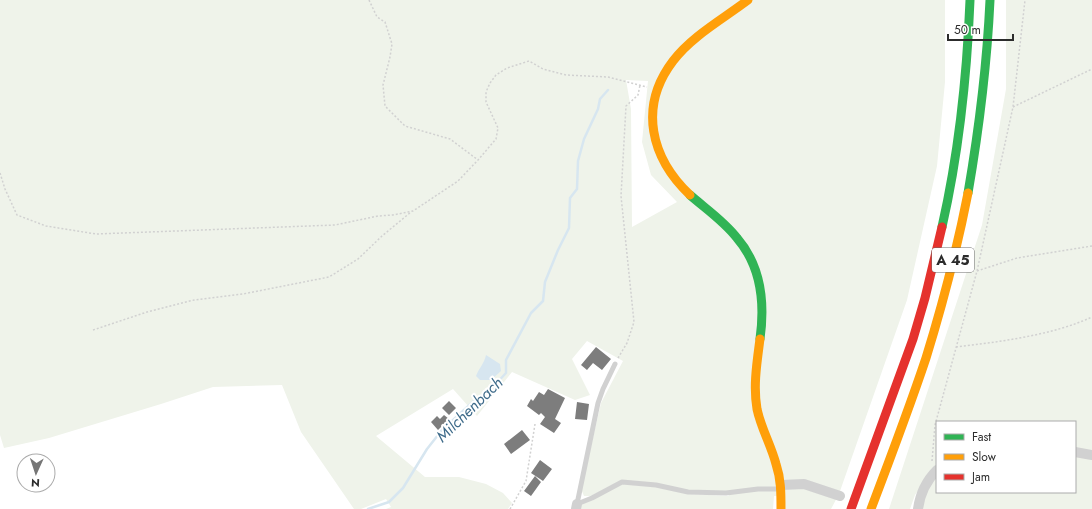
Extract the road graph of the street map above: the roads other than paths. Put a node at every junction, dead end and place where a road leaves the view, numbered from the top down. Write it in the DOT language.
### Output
graph roads {
  1 [pos="748,0"];
  2 [pos="970,0"];
  3 [pos="990,0"];
  4 [pos="615,364"];
  5 [pos="1076,452"];
  6 [pos="1092,455"];
  7 [pos="936,470"];
  8 [pos="862,478"];
  9 [pos="781,487"];
  10 [pos="840,496"];
  11 [pos="576,506"];
  12 [pos="781,509"];
  13 [pos="841,509"];
  14 [pos="851,509"];
  15 [pos="871,509"];
  16 [pos="918,509"];
  1 -- 9 [label="main road"];
  2 -- 8 [label="main road, A 45"];
  3 -- 15 [label="main road, A 45"];
  4 -- 11 [label="lane"];
  5 -- 6 [label="street"];
  7 -- 16 [label="street"];
  8 -- 13 [label="main road"];
  8 -- 14 [label="main road, A 45"];
  9 -- 10 [label="street"];
  9 -- 11 [label="lane"];
  9 -- 12 [label="main road"];
}
